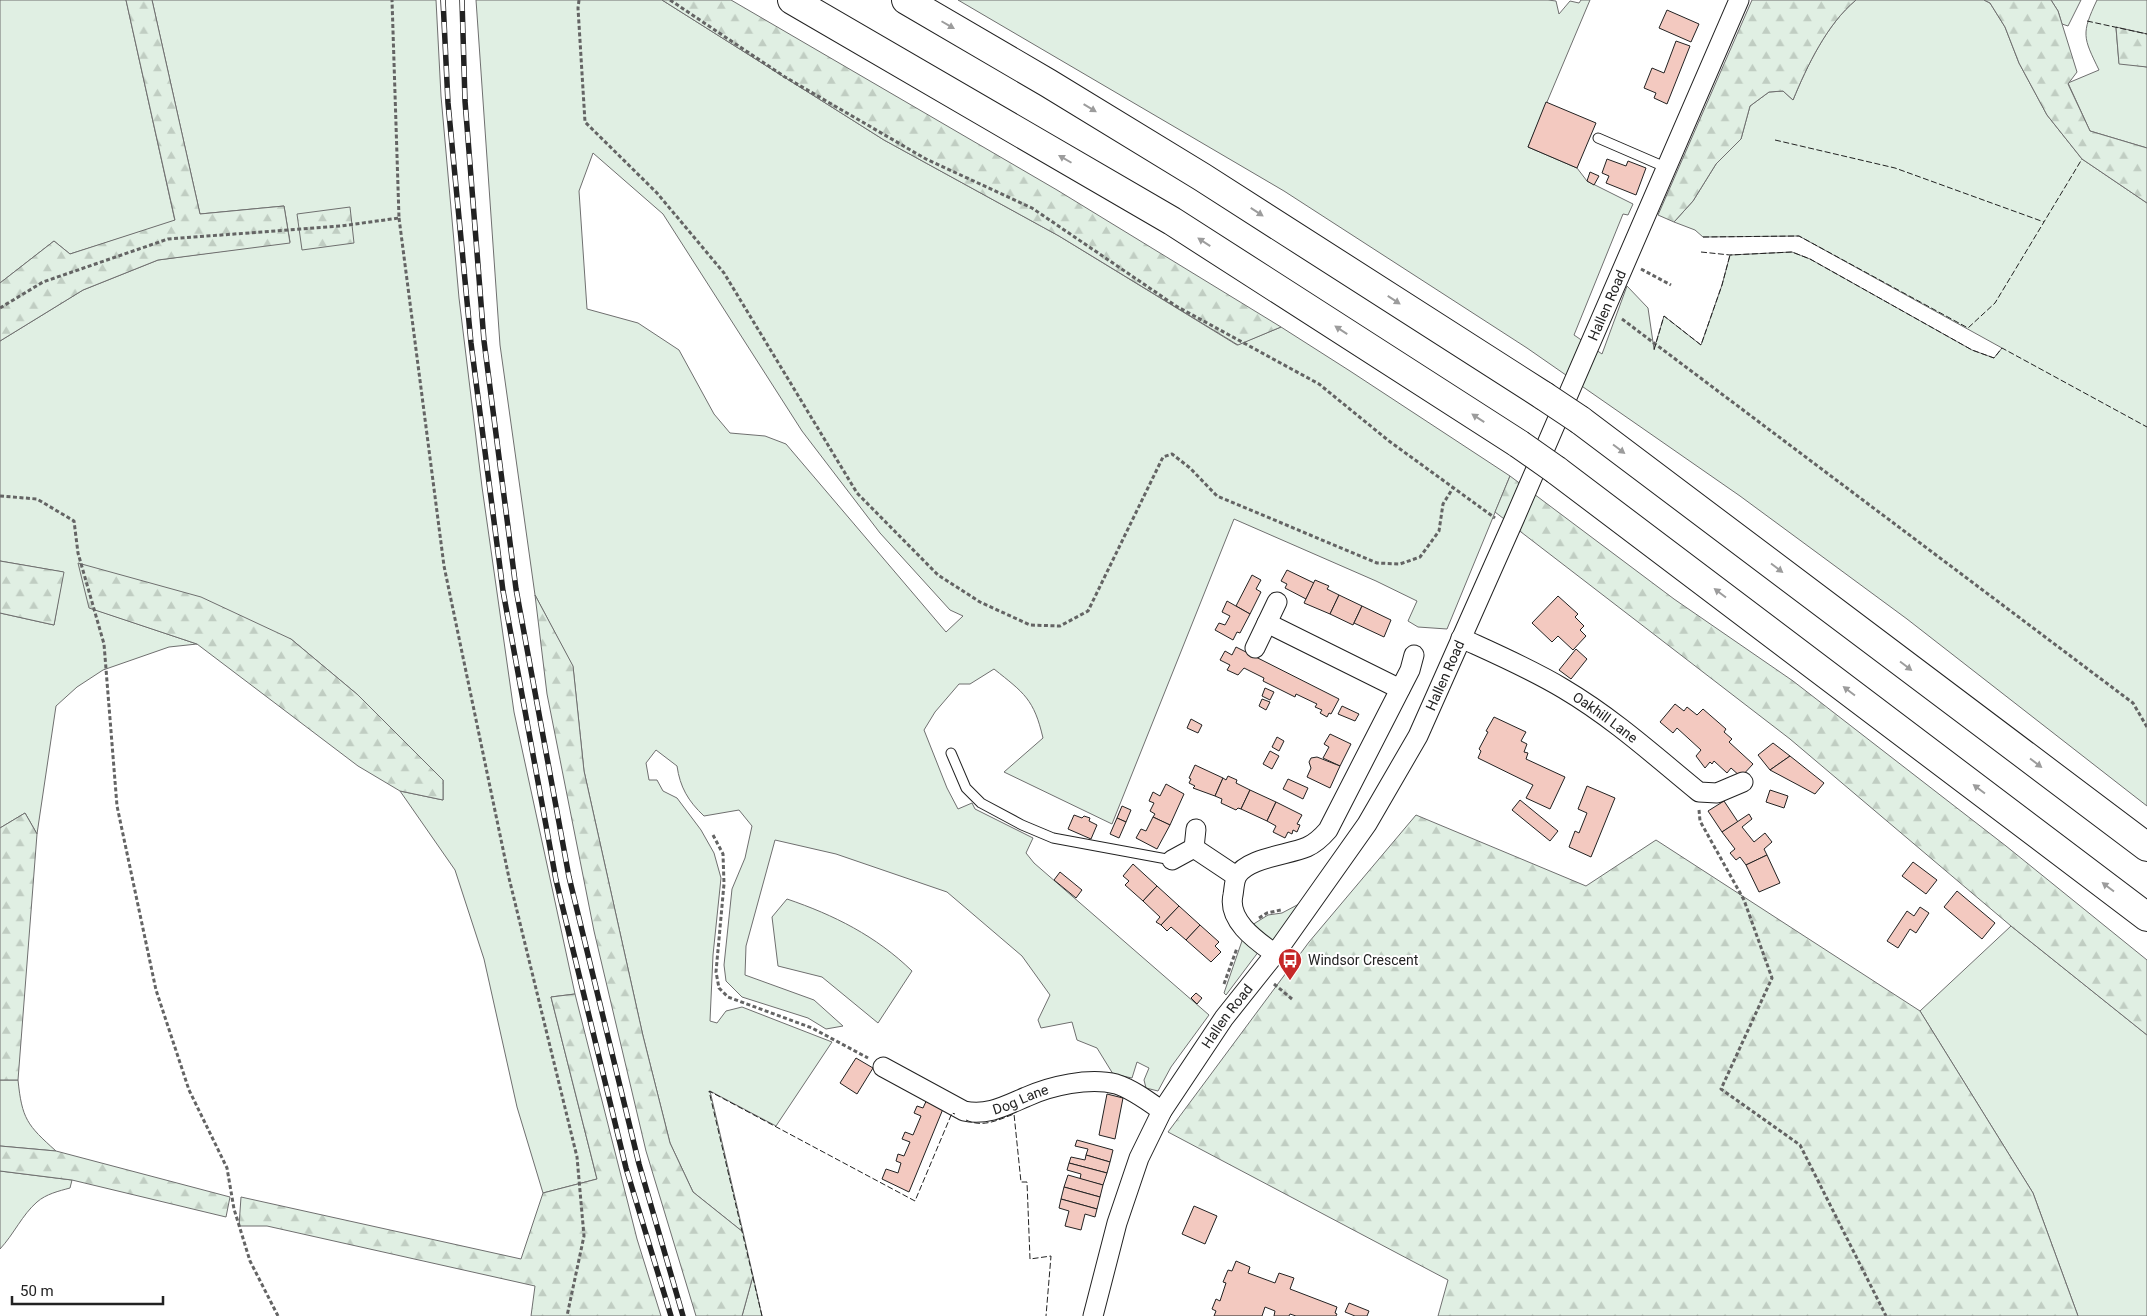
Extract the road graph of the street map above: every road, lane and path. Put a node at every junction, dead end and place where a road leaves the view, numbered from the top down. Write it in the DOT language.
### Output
graph roads {
  1 [pos="392,0"];
  2 [pos="580,0"];
  3 [pos="670,0"];
  4 [pos="792,0"];
  5 [pos="906,0"];
  6 [pos="1739,0"];
  7 [pos="1598,138"];
  8 [pos="1665,168"];
  9 [pos="399,218"];
  10 [pos="1625,262"];
  11 [pos="1671,285"];
  12 [pos="1606,306"];
  13 [pos="0,308"];
  14 [pos="1453,488"];
  15 [pos="0,496"];
  16 [pos="1510,528"];
  17 [pos="1277,602"];
  18 [pos="1267,623"];
  19 [pos="1461,638"];
  20 [pos="1255,648"];
  21 [pos="1414,654"];
  22 [pos="1400,689"];
  23 [pos="2147,727"];
  24 [pos="951,753"];
  25 [pos="1743,782"];
  26 [pos="1699,792"];
  27 [pos="1196,829"];
  28 [pos="713,835"];
  29 [pos="2147,847"];
  30 [pos="1194,848"];
  31 [pos="1172,860"];
  32 [pos="1236,876"];
  33 [pos="2147,917"];
  34 [pos="1275,954"];
  35 [pos="883,1067"];
  36 [pos="1162,1111"];
  37 [pos="278,1316"];
  38 [pos="567,1316"];
  39 [pos="1093,1316"];
  40 [pos="1886,1316"];
  1 -- 9 [label="path"];
  2 -- 14 [label="path"];
  3 -- 14 [label="path"];
  33 -- 4 [label="highway, one-way, bridge"];
  5 -- 29 [label="highway, one-way, bridge"];
  6 -- 8 [label="street, Hallen Road"];
  7 -- 8 [label="lane"];
  8 -- 10 [label="street, Hallen Road"];
  9 -- 13 [label="path"];
  9 -- 38 [label="path"];
  10 -- 11 [label="path"];
  10 -- 12 [label="street, Hallen Road"];
  12 -- 16 [label="street, Hallen Road"];
  12 -- 23 [label="path"];
  14 -- 16 [label="path"];
  15 -- 37 [label="path"];
  16 -- 19 [label="street, Hallen Road"];
  17 -- 18 [label="street"];
  18 -- 20 [label="street"];
  18 -- 22 [label="street"];
  19 -- 26 [label="street, Oakhill Lane"];
  19 -- 34 [label="street, Hallen Road"];
  21 -- 22 [label="street"];
  22 -- 32 [label="street"];
  24 -- 31 [label="lane"];
  25 -- 26 [label="street"];
  26 -- 40 [label="path"];
  27 -- 30 [label="street"];
  28 -- 35 [label="path"];
  30 -- 31 [label="street"];
  30 -- 32 [label="street"];
  32 -- 34 [label="street"];
  34 -- 36 [label="street, Hallen Road"];
  35 -- 36 [label="street, Dog Lane"];
  36 -- 39 [label="street, Hallen Road"];
}
